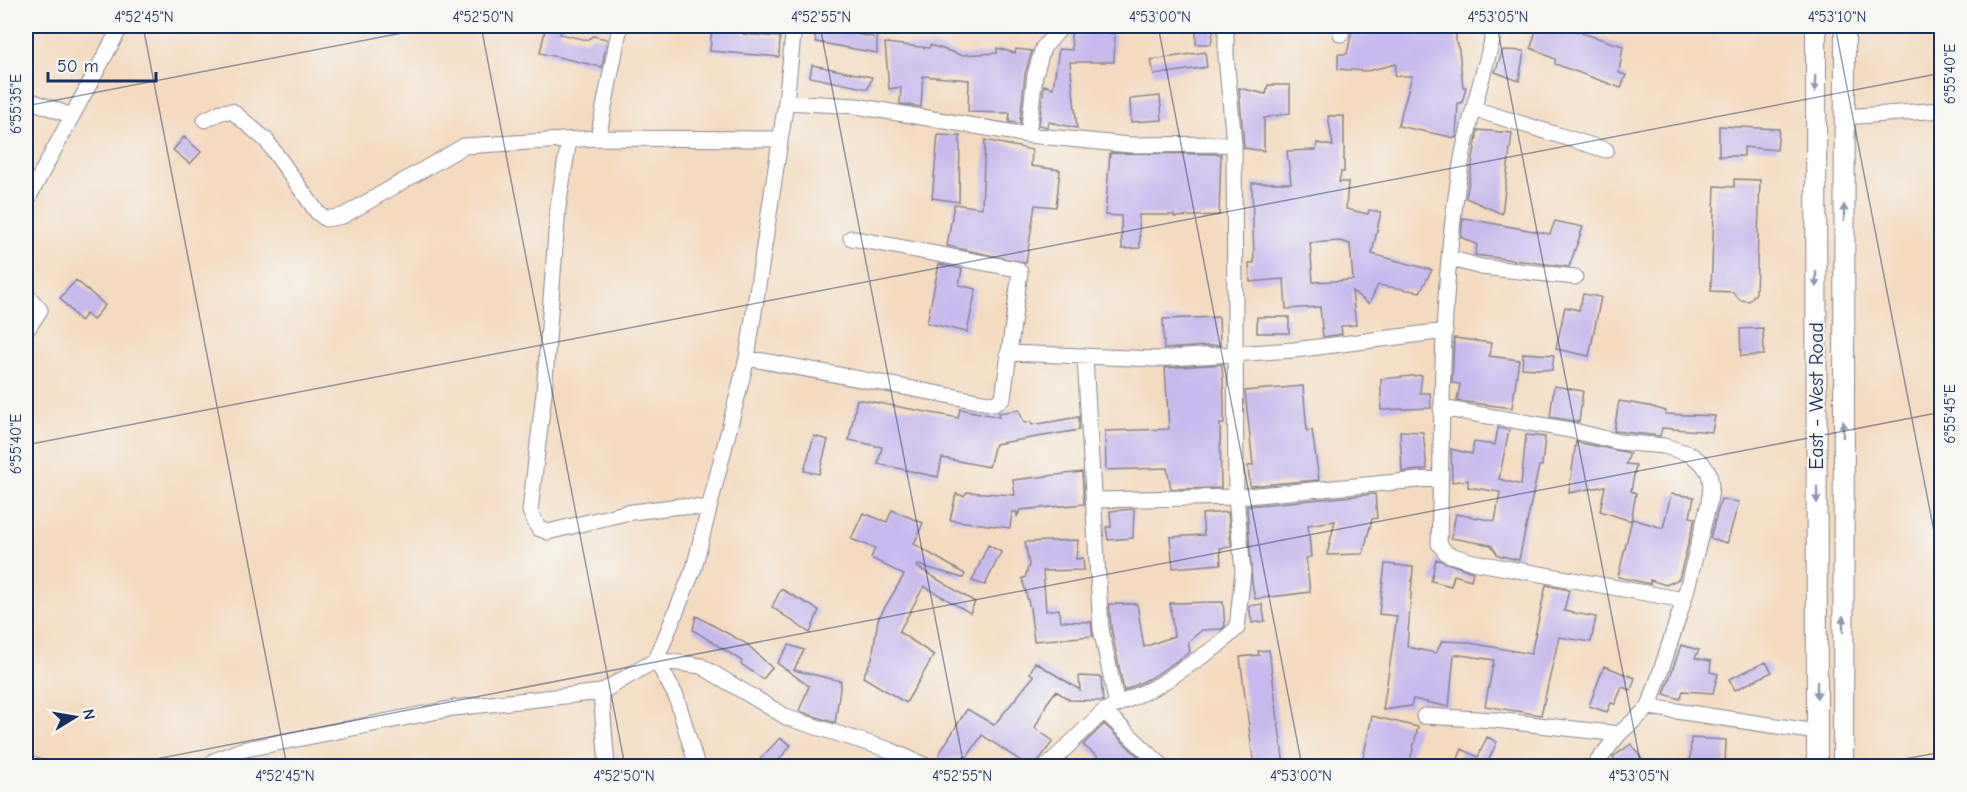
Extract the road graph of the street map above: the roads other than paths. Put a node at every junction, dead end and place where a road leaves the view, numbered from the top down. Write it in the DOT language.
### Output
graph roads {
  1 [pos="121,26"];
  2 [pos="620,26"];
  3 [pos="794,26"];
  4 [pos="1226,26"];
  5 [pos="1497,26"];
  6 [pos="1816,26"];
  7 [pos="1845,26"];
  8 [pos="1058,31"];
  9 [pos="26,99"];
  10 [pos="786,102"];
  11 [pos="1474,109"];
  12 [pos="1941,110"];
  13 [pos="72,116"];
  14 [pos="1844,117"];
  15 [pos="205,120"];
  16 [pos="1028,135"];
  17 [pos="598,138"];
  18 [pos="778,139"];
  19 [pos="569,140"];
  20 [pos="1234,144"];
  21 [pos="1606,150"];
  22 [pos="26,202"];
  23 [pos="851,238"];
  24 [pos="1449,258"];
  25 [pos="1575,277"];
  26 [pos="26,294"];
  27 [pos="26,331"];
  28 [pos="1445,331"];
  29 [pos="1008,353"];
  30 [pos="1234,354"];
  31 [pos="747,358"];
  32 [pos="1085,358"];
  33 [pos="1441,408"];
  34 [pos="1440,478"];
  35 [pos="1236,497"];
  36 [pos="1095,500"];
  37 [pos="709,509"];
  38 [pos="1684,600"];
  39 [pos="656,660"];
  40 [pos="601,692"];
  41 [pos="1649,707"];
  42 [pos="1111,708"];
  43 [pos="1424,716"];
  44 [pos="1817,732"];
  45 [pos="1619,734"];
  46 [pos="26,762"];
  47 [pos="38,766"];
  48 [pos="211,766"];
  49 [pos="607,766"];
  50 [pos="697,766"];
  51 [pos="926,766"];
  52 [pos="1047,766"];
  53 [pos="1162,766"];
  54 [pos="1594,766"];
  55 [pos="1817,766"];
  56 [pos="1844,766"];
  1 -- 13 [label="street"];
  2 -- 17 [label="street"];
  3 -- 10 [label="street"];
  4 -- 20 [label="street"];
  5 -- 11 [label="street"];
  6 -- 44 [label="main road, East - West Road, one-way"];
  7 -- 14 [label="main road, East - West Road"];
  8 -- 16 [label="street"];
  9 -- 13 [label="street"];
  10 -- 16 [label="street"];
  10 -- 18 [label="street"];
  11 -- 21 [label="street"];
  11 -- 24 [label="street"];
  12 -- 14 [label="street"];
  13 -- 22 [label="street"];
  56 -- 14 [label="main road, East - West Road, one-way"];
  15 -- 19 [label="street"];
  16 -- 20 [label="street"];
  17 -- 18 [label="street"];
  17 -- 19 [label="street"];
  18 -- 31 [label="street"];
  19 -- 37 [label="street"];
  20 -- 30 [label="street"];
  23 -- 29 [label="street"];
  24 -- 25 [label="street"];
  24 -- 28 [label="street"];
  26 -- 27 [label="street"];
  28 -- 30 [label="street"];
  28 -- 33 [label="street"];
  29 -- 31 [label="street"];
  29 -- 32 [label="street"];
  30 -- 32 [label="street"];
  30 -- 35 [label="street"];
  31 -- 37 [label="street"];
  32 -- 36 [label="street"];
  33 -- 34 [label="street"];
  33 -- 38 [label="street"];
  34 -- 35 [label="street"];
  34 -- 38 [label="street"];
  35 -- 36 [label="street"];
  35 -- 42 [label="street"];
  36 -- 42 [label="street"];
  37 -- 39 [label="street"];
  38 -- 41 [label="street"];
  39 -- 40 [label="street"];
  39 -- 50 [label="street"];
  39 -- 51 [label="street"];
  40 -- 48 [label="street"];
  40 -- 49 [label="street"];
  41 -- 44 [label="street"];
  41 -- 45 [label="street"];
  42 -- 52 [label="street"];
  42 -- 53 [label="street"];
  43 -- 45 [label="street"];
  44 -- 55 [label="main road, East - West Road"];
  45 -- 54 [label="street"];
  46 -- 47 [label="street"];
}
